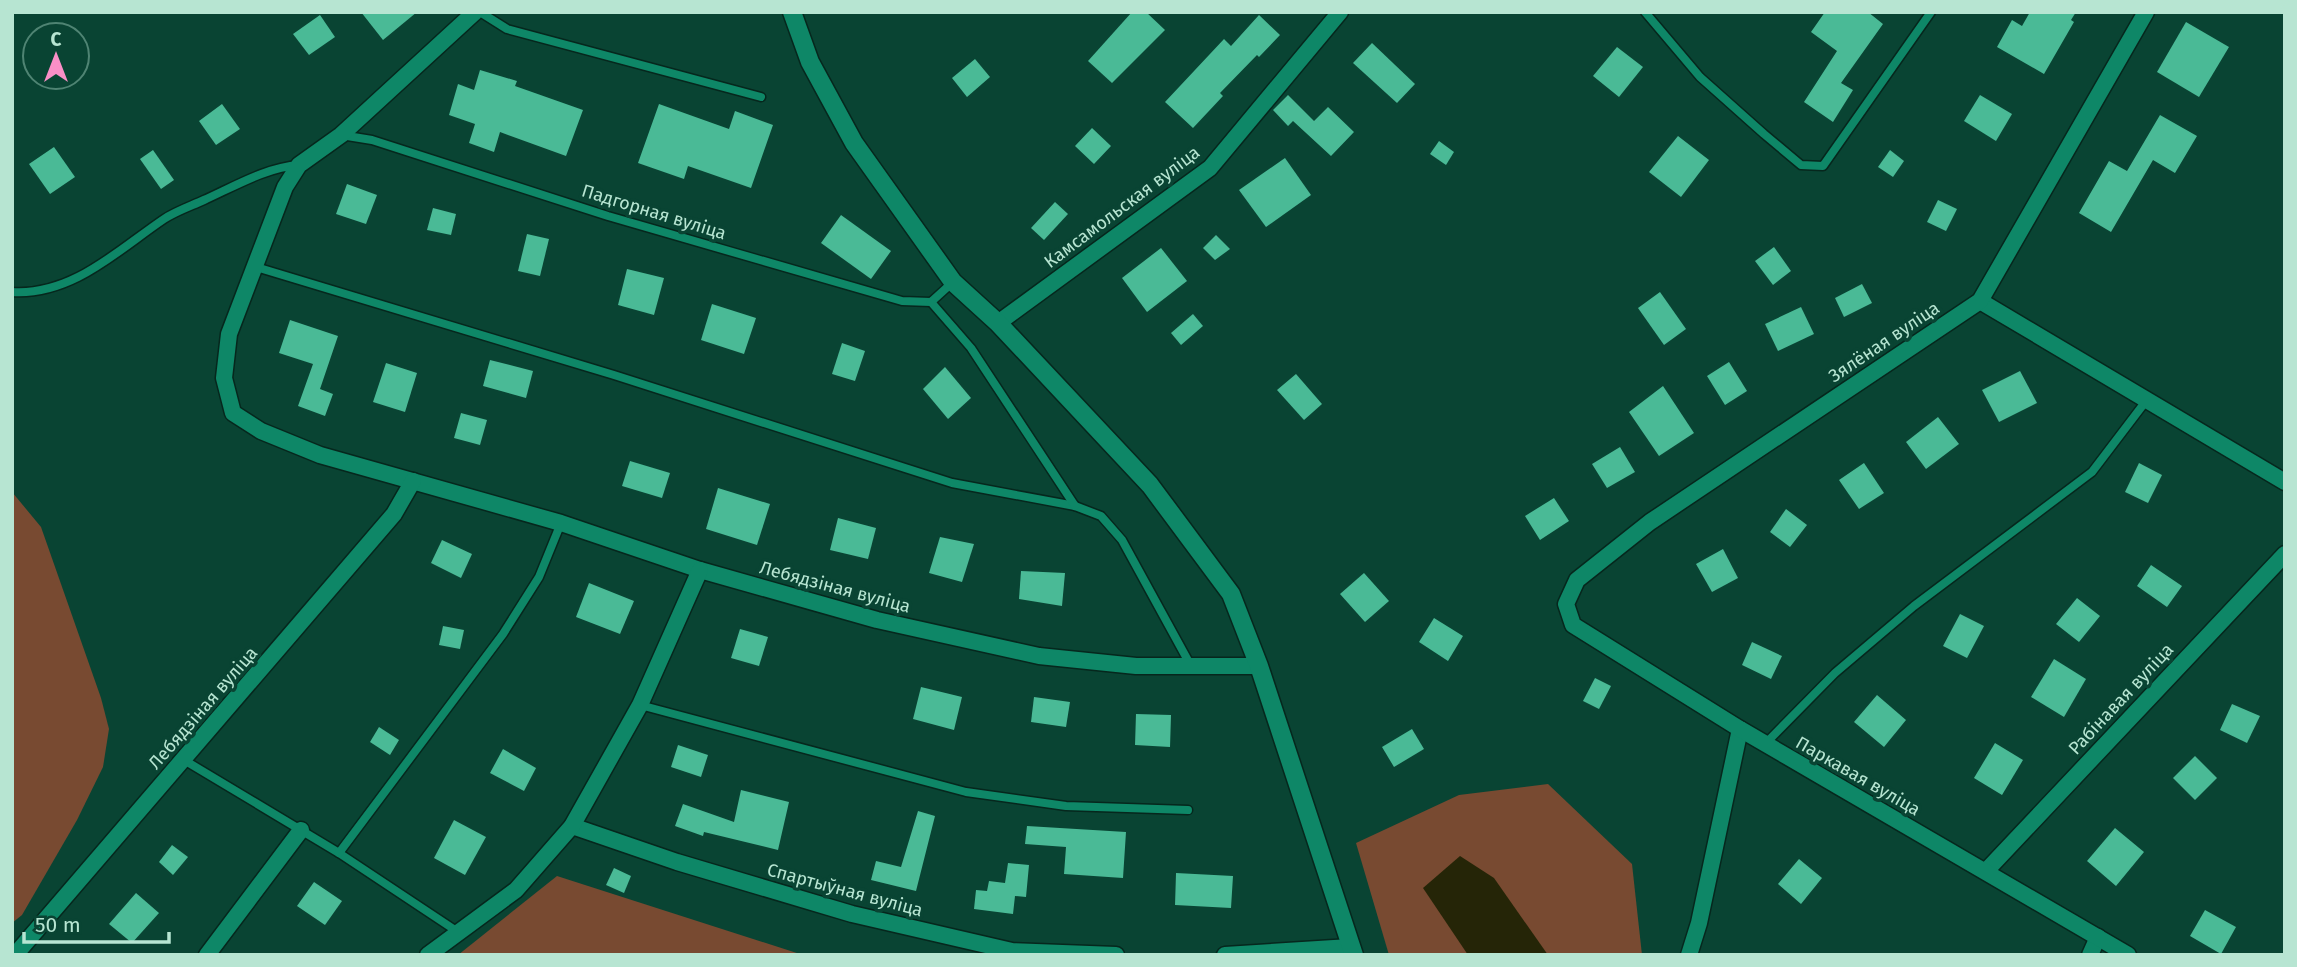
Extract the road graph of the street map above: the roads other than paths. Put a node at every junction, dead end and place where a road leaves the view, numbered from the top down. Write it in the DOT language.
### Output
graph roads {
  1 [pos="477,12"];
  2 [pos="792,12"];
  3 [pos="1340,12"];
  4 [pos="1645,12"];
  5 [pos="1931,12"];
  6 [pos="2146,12"];
  7 [pos="761,97"];
  8 [pos="341,135"];
  9 [pos="299,165"];
  10 [pos="256,267"];
  11 [pos="953,282"];
  12 [pos="12,292"];
  13 [pos="1980,301"];
  14 [pos="931,302"];
  15 [pos="998,323"];
  16 [pos="2146,401"];
  17 [pos="413,481"];
  18 [pos="2285,482"];
  19 [pos="1075,506"];
  20 [pos="561,523"];
  21 [pos="2285,554"];
  22 [pos="700,570"];
  23 [pos="1573,625"];
  24 [pos="1191,666"];
  25 [pos="1258,666"];
  26 [pos="640,705"];
  27 [pos="1740,729"];
  28 [pos="1765,744"];
  29 [pos="184,761"];
  30 [pos="1188,810"];
  31 [pos="572,826"];
  32 [pos="301,830"];
  33 [pos="339,853"];
  34 [pos="1986,871"];
  35 [pos="458,932"];
  36 [pos="2098,937"];
  37 [pos="1352,951"];
  38 [pos="1011,953"];
  39 [pos="15,955"];
  40 [pos="206,955"];
  41 [pos="428,955"];
  42 [pos="1116,955"];
  43 [pos="1225,955"];
  44 [pos="1689,955"];
  45 [pos="2090,955"];
  46 [pos="2128,955"];
  1 -- 7 [label="lane"];
  1 -- 8 [label="street, Лебядзіная вуліца"];
  2 -- 11 [label="street"];
  3 -- 15 [label="street, Камсамольская вуліца"];
  4 -- 5 [label="lane"];
  6 -- 13 [label="street, Зялёная вуліца"];
  8 -- 9 [label="street, Лебядзіная вуліца"];
  8 -- 14 [label="lane, Падгорная вуліца"];
  9 -- 10 [label="street, Лебядзіная вуліца"];
  9 -- 12 [label="lane"];
  10 -- 17 [label="street, Лебядзіная вуліца"];
  10 -- 19 [label="lane"];
  11 -- 14 [label="lane"];
  11 -- 15 [label="street"];
  13 -- 16 [label="street"];
  13 -- 23 [label="street, Зялёная вуліца"];
  14 -- 19 [label="lane"];
  15 -- 25 [label="street"];
  16 -- 18 [label="street"];
  16 -- 28 [label="lane"];
  17 -- 20 [label="street, Лебядзіная вуліца"];
  17 -- 29 [label="street, Лебядзіная вуліца"];
  19 -- 24 [label="lane"];
  20 -- 22 [label="street, Лебядзіная вуліца"];
  20 -- 33 [label="lane"];
  21 -- 34 [label="street, Рабінавая вуліца"];
  22 -- 24 [label="street, Лебядзіная вуліца"];
  22 -- 26 [label="street"];
  23 -- 27 [label="street, Паркавая вуліца"];
  24 -- 25 [label="street, Лебядзіная вуліца"];
  25 -- 37 [label="street"];
  26 -- 30 [label="lane"];
  26 -- 31 [label="street"];
  27 -- 28 [label="street, Паркавая вуліца"];
  27 -- 44 [label="street"];
  28 -- 34 [label="street, Паркавая вуліца"];
  29 -- 32 [label="lane"];
  29 -- 39 [label="street, Лебядзіная вуліца"];
  31 -- 35 [label="street"];
  31 -- 38 [label="street, Спартыўная вуліца"];
  32 -- 33 [label="lane"];
  32 -- 40 [label="street"];
  33 -- 35 [label="lane"];
  34 -- 36 [label="street, Паркавая вуліца"];
  35 -- 41 [label="street"];
  36 -- 45 [label="street"];
  36 -- 46 [label="street, Паркавая вуліца"];
  37 -- 43 [label="street"];
  38 -- 42 [label="street, Спартыўная вуліца"];
}
